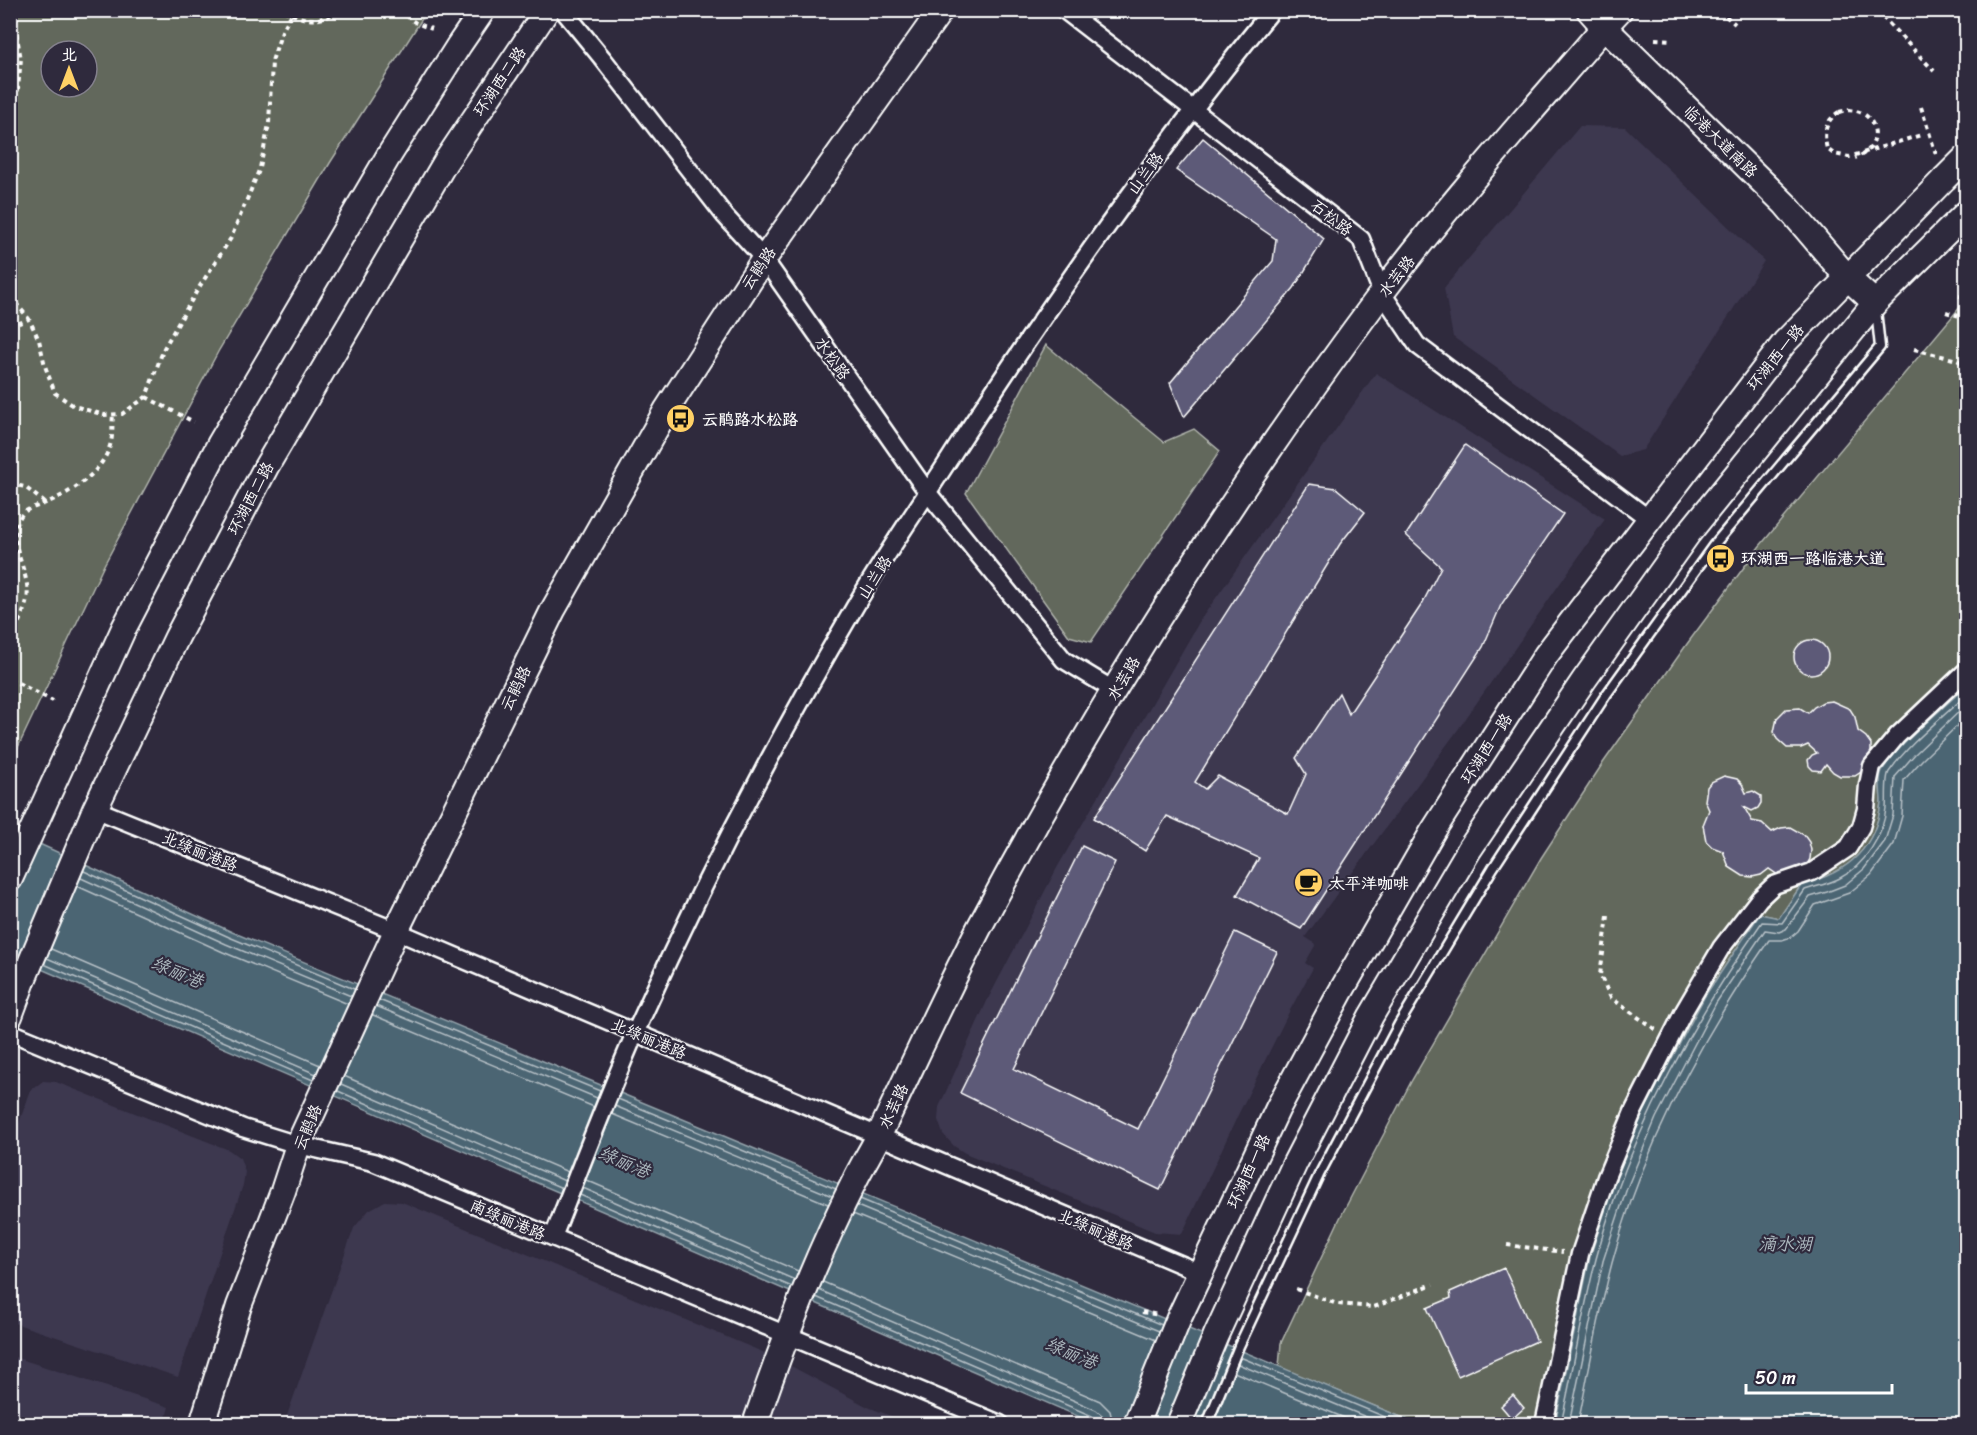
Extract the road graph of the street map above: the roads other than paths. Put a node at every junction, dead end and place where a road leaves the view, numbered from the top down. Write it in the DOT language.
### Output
graph roads {
  1 [pos="483,10"];
  2 [pos="547,10"];
  3 [pos="563,10"];
  4 [pos="941,10"];
  5 [pos="1064,10"];
  6 [pos="1272,10"];
  7 [pos="1620,10"];
  8 [pos="1596,19"];
  9 [pos="1193,110"];
  10 [pos="1966,157"];
  11 [pos="1966,213"];
  12 [pos="764,259"];
  13 [pos="1847,277"];
  14 [pos="1382,293"];
  15 [pos="1875,303"];
  16 [pos="928,493"];
  17 [pos="1649,519"];
  18 [pos="1966,670"];
  19 [pos="1115,691"];
  20 [pos="95,809"];
  21 [pos="10,879"];
  22 [pos="396,931"];
  23 [pos="10,1016"];
  24 [pos="10,1032"];
  25 [pos="635,1032"];
  26 [pos="879,1136"];
  27 [pos="298,1144"];
  28 [pos="553,1237"];
  29 [pos="1201,1273"];
  30 [pos="785,1335"];
  31 [pos="202,1425"];
  32 [pos="755,1425"];
  33 [pos="1000,1425"];
  34 [pos="1136,1425"];
  35 [pos="1179,1425"];
  36 [pos="1207,1425"];
  37 [pos="1544,1425"];
  1 -- 21 [label="main road"];
  2 -- 20 [label="main road, 环湖西二路"];
  3 -- 12 [label="street, 水松路"];
  4 -- 12 [label="main road, 云鹃路"];
  5 -- 9 [label="street, 石松路"];
  6 -- 9 [label="street, 山兰路"];
  7 -- 8 [label="main road, 水芸路"];
  8 -- 13 [label="main road, 临港大道南路"];
  8 -- 14 [label="main road, 水芸路"];
  9 -- 14 [label="street, 石松路"];
  9 -- 16 [label="street, 山兰路"];
  10 -- 13 [label="main road, 环湖西一路, bridge"];
  11 -- 15 [label="main road"];
  12 -- 16 [label="street, 水松路"];
  12 -- 22 [label="main road, 云鹃路"];
  13 -- 15 [label="main road, 临港大道南路"];
  13 -- 17 [label="main road, 环湖西一路"];
  14 -- 17 [label="street, 石松路"];
  14 -- 19 [label="main road, 水芸路"];
  15 -- 35 [label="main road"];
  15 -- 36 [label="lane"];
  16 -- 19 [label="street, 水松路"];
  16 -- 25 [label="street, 山兰路"];
  17 -- 29 [label="main road, 环湖西一路"];
  18 -- 37 [label="street"];
  19 -- 26 [label="main road, 水芸路"];
  20 -- 22 [label="street, 北绿丽港路"];
  20 -- 23 [label="main road, 环湖西二路"];
  22 -- 25 [label="street, 北绿丽港路"];
  22 -- 27 [label="main road, 云鹃路"];
  24 -- 27 [label="street, 南绿丽港路"];
  25 -- 26 [label="street, 北绿丽港路"];
  25 -- 28 [label="street, 山兰路"];
  26 -- 29 [label="street, 北绿丽港路"];
  26 -- 30 [label="main road, 水芸路"];
  27 -- 28 [label="street, 南绿丽港路"];
  27 -- 31 [label="main road, 云鹃路"];
  28 -- 30 [label="street, 南绿丽港路"];
  29 -- 34 [label="main road, 环湖西一路"];
  30 -- 32 [label="main road, 水芸路"];
  30 -- 33 [label="street, 南绿丽港路"];
}
